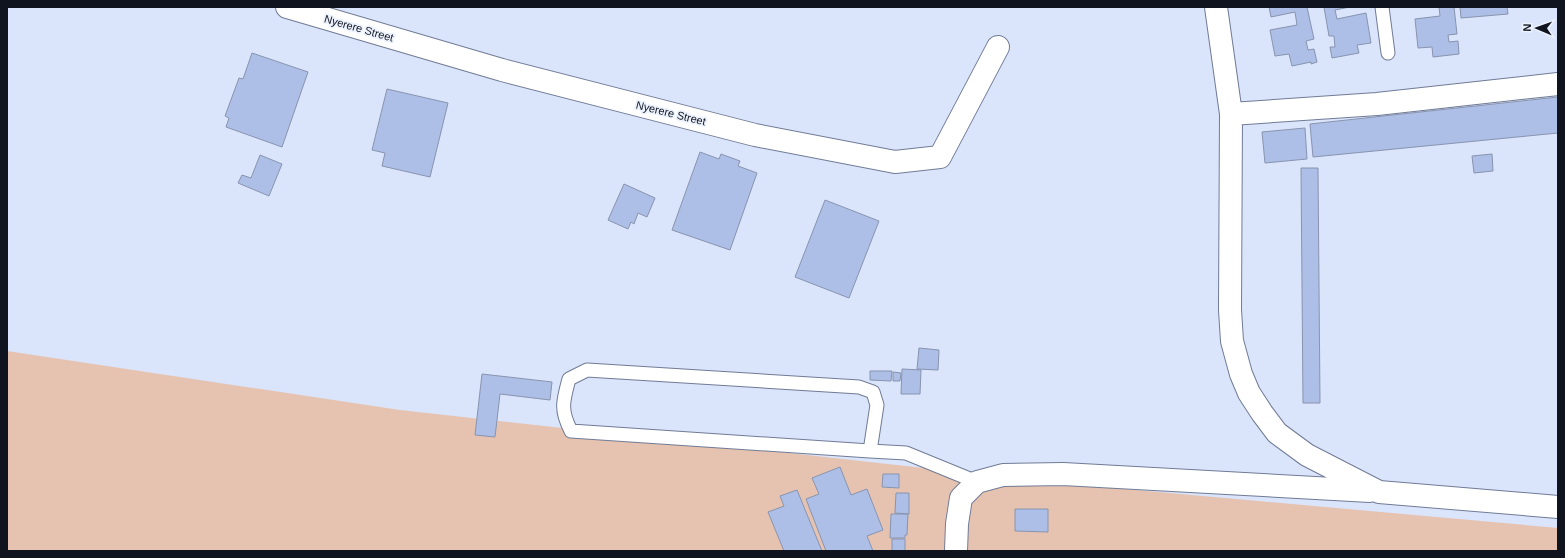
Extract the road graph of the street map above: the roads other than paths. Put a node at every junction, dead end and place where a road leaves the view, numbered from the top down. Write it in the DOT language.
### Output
graph roads {
  1 [pos="287,7"];
  2 [pos="1216,7"];
  3 [pos="1382,7"];
  4 [pos="998,47"];
  5 [pos="1388,53"];
  6 [pos="1558,84"];
  7 [pos="1231,114"];
  8 [pos="870,451"];
  9 [pos="977,482"];
  10 [pos="1379,492"];
  11 [pos="1558,507"];
  12 [pos="956,551"];
  1 -- 4 [label="street, Nyerere Street"];
  2 -- 7 [label="street"];
  3 -- 5 [label="lane"];
  6 -- 7 [label="street"];
  7 -- 10 [label="street"];
  8 -- 8 [label="lane"];
  8 -- 9 [label="lane"];
  9 -- 10 [label="street"];
  9 -- 12 [label="street"];
  10 -- 11 [label="street"];
}
